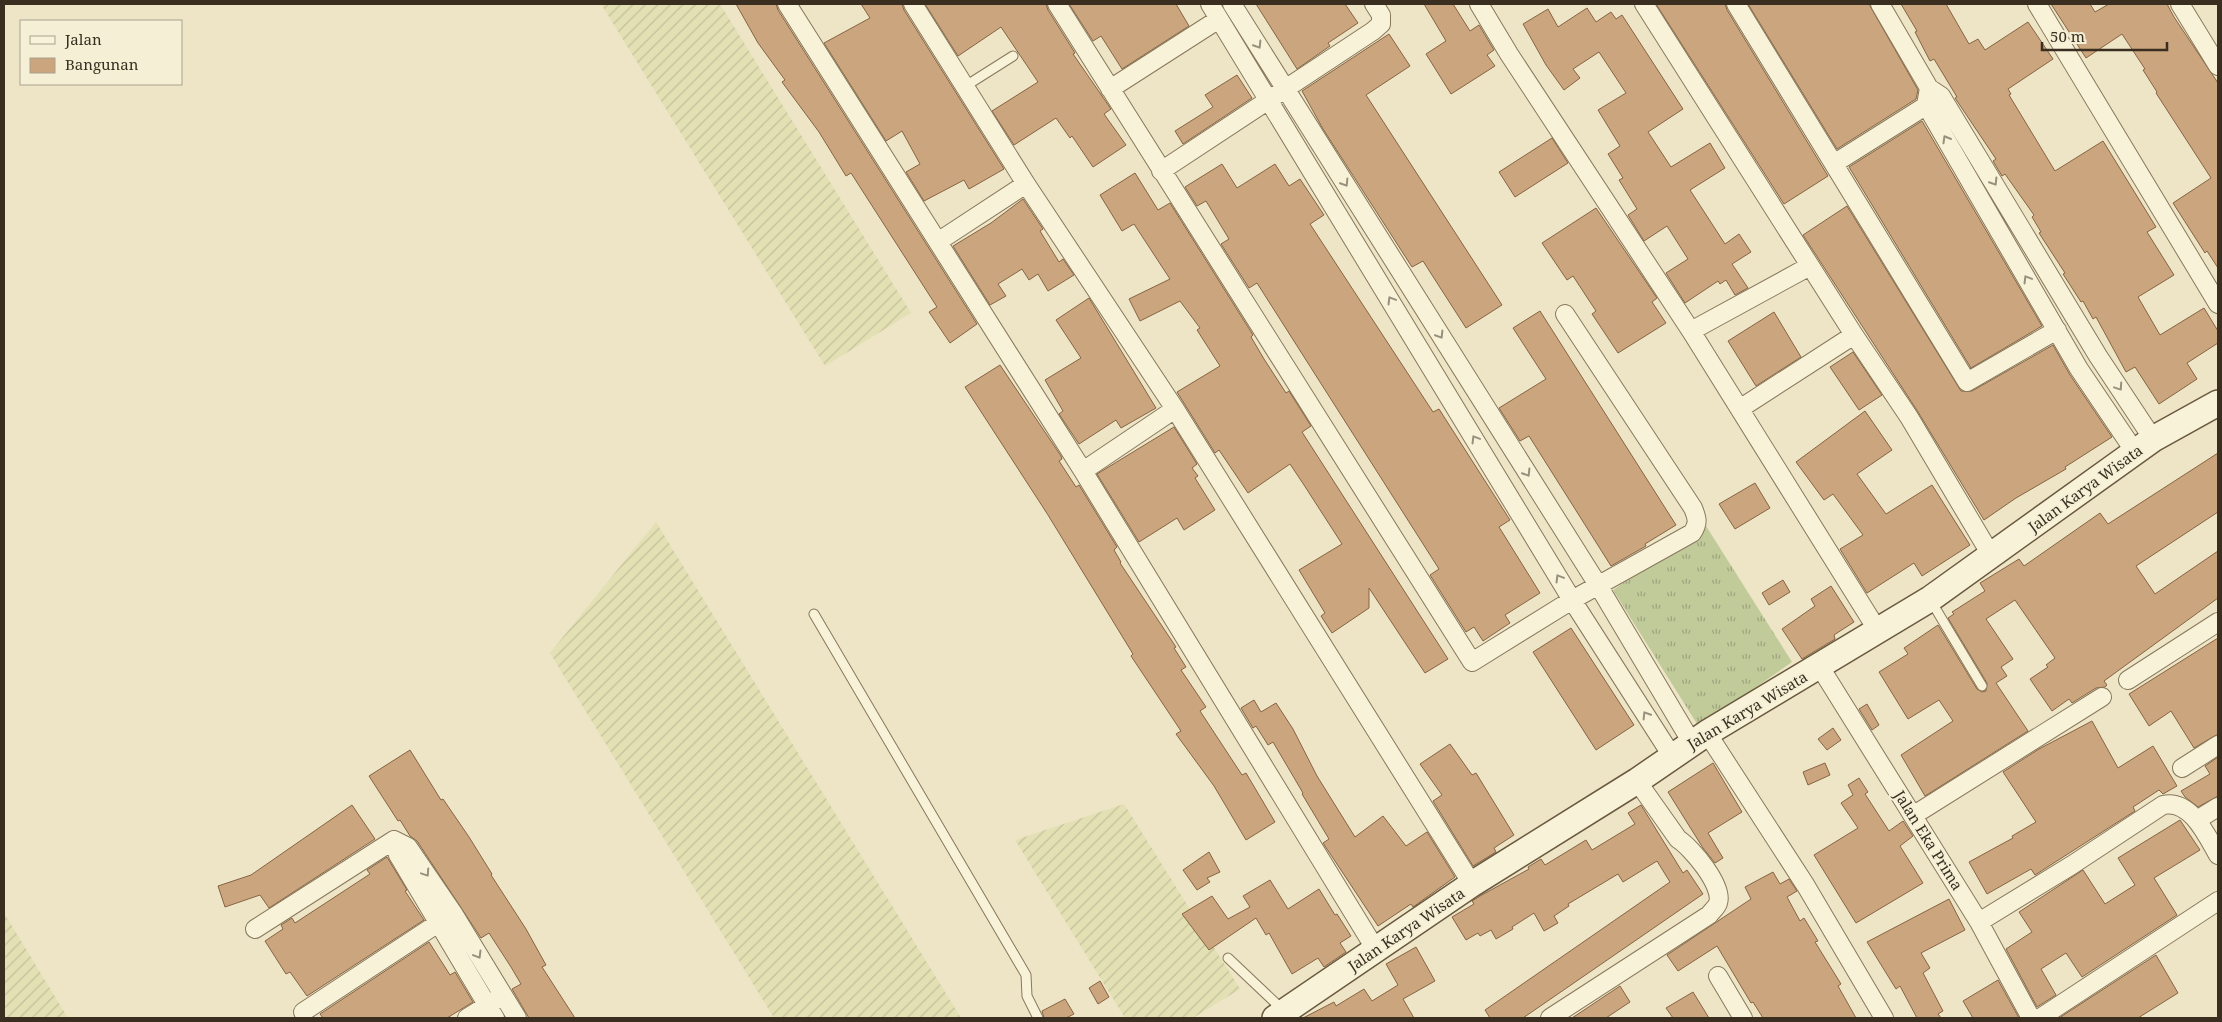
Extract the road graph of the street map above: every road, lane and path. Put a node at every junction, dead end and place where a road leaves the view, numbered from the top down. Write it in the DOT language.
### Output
graph roads {
  1 [pos="787,4"];
  2 [pos="913,4"];
  3 [pos="1057,4"];
  4 [pos="1210,4"];
  5 [pos="1232,4"];
  6 [pos="1374,4"];
  7 [pos="1479,4"];
  8 [pos="1644,4"];
  9 [pos="1736,4"];
  10 [pos="1880,4"];
  11 [pos="2037,4"];
  12 [pos="2180,4"];
  13 [pos="1219,19"];
  14 [pos="1013,56"];
  15 [pos="2218,66"];
  16 [pos="964,87"];
  17 [pos="1285,88"];
  18 [pos="1110,89"];
  19 [pos="1932,96"];
  20 [pos="1270,100"];
  21 [pos="1835,163"];
  22 [pos="1161,171"];
  23 [pos="1026,184"];
  24 [pos="2016,217"];
  25 [pos="1997,228"];
  26 [pos="939,241"];
  27 [pos="1810,266"];
  28 [pos="2063,295"];
  29 [pos="2218,304"];
  30 [pos="2044,307"];
  31 [pos="1565,314"];
  32 [pos="2057,330"];
  33 [pos="1692,331"];
  34 [pos="1854,335"];
  35 [pos="2098,356"];
  36 [pos="2079,369"];
  37 [pos="2218,403"];
  38 [pos="1741,408"];
  39 [pos="1175,409"];
  40 [pos="2144,445"];
  41 [pos="1083,471"];
  42 [pos="1991,555"];
  43 [pos="1598,585"];
  44 [pos="1930,599"];
  45 [pos="1572,600"];
  46 [pos="814,614"];
  47 [pos="2218,622"];
  48 [pos="1878,631"];
  49 [pos="1820,667"];
  50 [pos="2128,680"];
  51 [pos="1982,686"];
  52 [pos="2102,697"];
  53 [pos="1690,744"];
  54 [pos="2218,745"];
  55 [pos="2182,768"];
  56 [pos="1640,778"];
  57 [pos="2218,806"];
  58 [pos="1914,815"];
  59 [pos="2197,820"];
  60 [pos="2218,855"];
  61 [pos="1472,884"];
  62 [pos="2218,901"];
  63 [pos="446,918"];
  64 [pos="1979,922"];
  65 [pos="255,929"];
  66 [pos="1376,950"];
  67 [pos="1228,958"];
  68 [pos="1718,976"];
  69 [pos="503,996"];
  70 [pos="303,1012"];
  71 [pos="492,1012"];
  72 [pos="1280,1015"];
  73 [pos="467,1018"];
  74 [pos="517,1018"];
  75 [pos="1038,1018"];
  76 [pos="1550,1018"];
  77 [pos="1743,1018"];
  78 [pos="1884,1018"];
  79 [pos="2031,1018"];
  80 [pos="2040,1018"];
  1 -- 26 [label="street"];
  2 -- 16 [label="street"];
  3 -- 18 [label="street"];
  4 -- 13 [label="street"];
  5 -- 17 [label="street, one-way"];
  6 -- 17 [label="street"];
  7 -- 33 [label="street"];
  8 -- 27 [label="street"];
  9 -- 21 [label="street"];
  10 -- 19 [label="street"];
  11 -- 29 [label="street"];
  12 -- 15 [label="street"];
  13 -- 18 [label="street"];
  13 -- 20 [label="street"];
  14 -- 16 [label="lane"];
  16 -- 23 [label="street"];
  17 -- 20 [label="street"];
  17 -- 43 [label="street, one-way"];
  18 -- 22 [label="street"];
  19 -- 21 [label="street"];
  19 -- 24 [label="street, one-way"];
  25 -- 19 [label="street, one-way"];
  20 -- 22 [label="street"];
  45 -- 20 [label="street, one-way"];
  21 -- 32 [label="street"];
  22 -- 45 [label="street"];
  23 -- 26 [label="street"];
  23 -- 39 [label="street"];
  24 -- 25 [label="street"];
  24 -- 28 [label="street"];
  30 -- 25 [label="street, one-way"];
  26 -- 41 [label="street"];
  27 -- 33 [label="street"];
  27 -- 34 [label="street"];
  28 -- 30 [label="street"];
  28 -- 35 [label="street"];
  30 -- 32 [label="street"];
  31 -- 43 [label="street"];
  32 -- 36 [label="street"];
  33 -- 38 [label="street"];
  34 -- 38 [label="street"];
  34 -- 42 [label="street"];
  35 -- 36 [label="street"];
  35 -- 40 [label="street, one-way"];
  36 -- 40 [label="street"];
  37 -- 40 [label="street, Jalan Karya Wisata"];
  38 -- 48 [label="street"];
  39 -- 41 [label="street"];
  39 -- 61 [label="street"];
  40 -- 42 [label="street, Jalan Karya Wisata"];
  41 -- 66 [label="street"];
  42 -- 44 [label="street, Jalan Karya Wisata"];
  43 -- 45 [label="street"];
  43 -- 53 [label="street"];
  44 -- 48 [label="street, Jalan Karya Wisata"];
  44 -- 51 [label="lane"];
  53 -- 45 [label="street, one-way"];
  46 -- 75 [label="lane"];
  47 -- 50 [label="street"];
  48 -- 49 [label="street, Jalan Karya Wisata"];
  49 -- 53 [label="street, Jalan Karya Wisata"];
  49 -- 58 [label="street, Jalan Eka Prima"];
  52 -- 58 [label="street"];
  53 -- 56 [label="street, Jalan Karya Wisata"];
  53 -- 78 [label="street"];
  54 -- 55 [label="street"];
  56 -- 61 [label="street, Jalan Karya Wisata"];
  56 -- 76 [label="street"];
  57 -- 59 [label="street"];
  58 -- 64 [label="street, Jalan Eka Prima"];
  59 -- 60 [label="street"];
  59 -- 64 [label="street"];
  61 -- 66 [label="street, Jalan Karya Wisata"];
  62 -- 80 [label="street"];
  63 -- 65 [label="street"];
  63 -- 69 [label="street, one-way"];
  63 -- 70 [label="street"];
  63 -- 71 [label="street"];
  64 -- 79 [label="street, Jalan Eka Prima"];
  66 -- 72 [label="street, Jalan Karya Wisata"];
  67 -- 72 [label="lane"];
  68 -- 77 [label="street"];
  69 -- 71 [label="street"];
  69 -- 74 [label="street"];
  71 -- 73 [label="street"];
}
